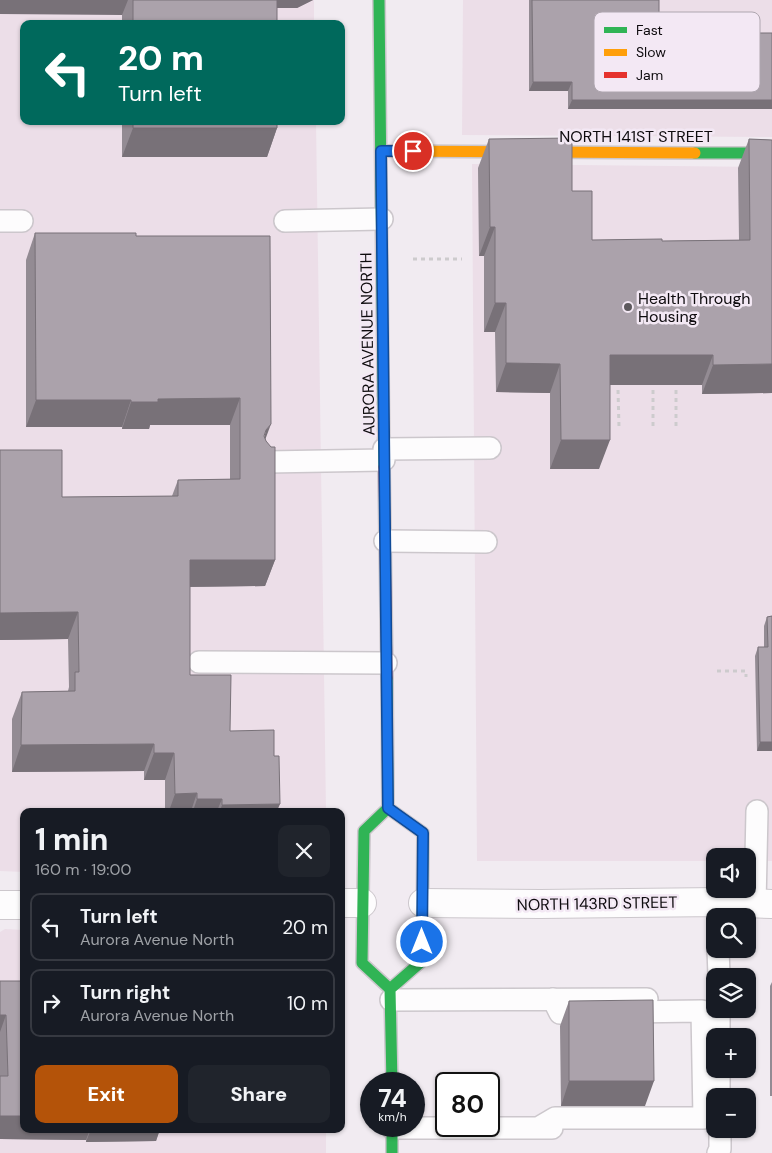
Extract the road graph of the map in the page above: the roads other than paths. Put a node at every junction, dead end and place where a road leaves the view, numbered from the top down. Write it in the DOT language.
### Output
graph roads {
  1 [pos="379,0"];
  2 [pos="381,151"];
  3 [pos="772,152"];
  4 [pos="382,219"];
  5 [pos="285,220"];
  6 [pos="0,221"];
  7 [pos="22,221"];
  8 [pos="490,448"];
  9 [pos="384,454"];
  10 [pos="267,462"];
  11 [pos="385,541"];
  12 [pos="486,542"];
  13 [pos="199,662"];
  14 [pos="386,663"];
  15 [pos="388,808"];
  16 [pos="757,811"];
  17 [pos="352,903"];
  18 [pos="423,903"];
  19 [pos="764,904"];
  20 [pos="0,905"];
  21 [pos="20,905"];
  22 [pos="727,908"];
  23 [pos="706,909"];
  24 [pos="391,994"];
  25 [pos="554,999"];
  26 [pos="706,999"];
  27 [pos="392,1072"];
  28 [pos="425,1127"];
  29 [pos="538,1128"];
  30 [pos="706,1128"];
  31 [pos="392,1137"];
  32 [pos="720,1138"];
  33 [pos="392,1153"];
  34 [pos="718,1153"];
  1 -- 2 [label="main road, AURORA AVENUE NORTH"];
  2 -- 3 [label="main road, NORTH 141ST STREET"];
  2 -- 4 [label="main road, AURORA AVENUE NORTH"];
  4 -- 5 [label="lane"];
  4 -- 9 [label="main road, AURORA AVENUE NORTH"];
  6 -- 7 [label="lane"];
  8 -- 9 [label="lane"];
  9 -- 10 [label="lane"];
  9 -- 11 [label="main road, AURORA AVENUE NORTH"];
  11 -- 12 [label="lane"];
  11 -- 14 [label="main road, AURORA AVENUE NORTH"];
  13 -- 14 [label="lane"];
  14 -- 15 [label="main road, AURORA AVENUE NORTH"];
  15 -- 17 [label="main road"];
  15 -- 18 [label="main road"];
  16 -- 19 [label="lane"];
  17 -- 24 [label="main road"];
  18 -- 23 [label="street, NORTH 143RD STREET"];
  18 -- 24 [label="main road"];
  19 -- 22 [label="street, NORTH 143RD STREET"];
  20 -- 21 [label="street"];
  24 -- 25 [label="lane"];
  24 -- 27 [label="main road"];
  25 -- 26 [label="lane"];
  25 -- 29 [label="lane"];
  28 -- 29 [label="lane"];
  29 -- 30 [label="lane"];
  31 -- 33 [label="main road"];
  32 -- 34 [label="lane"];
}
